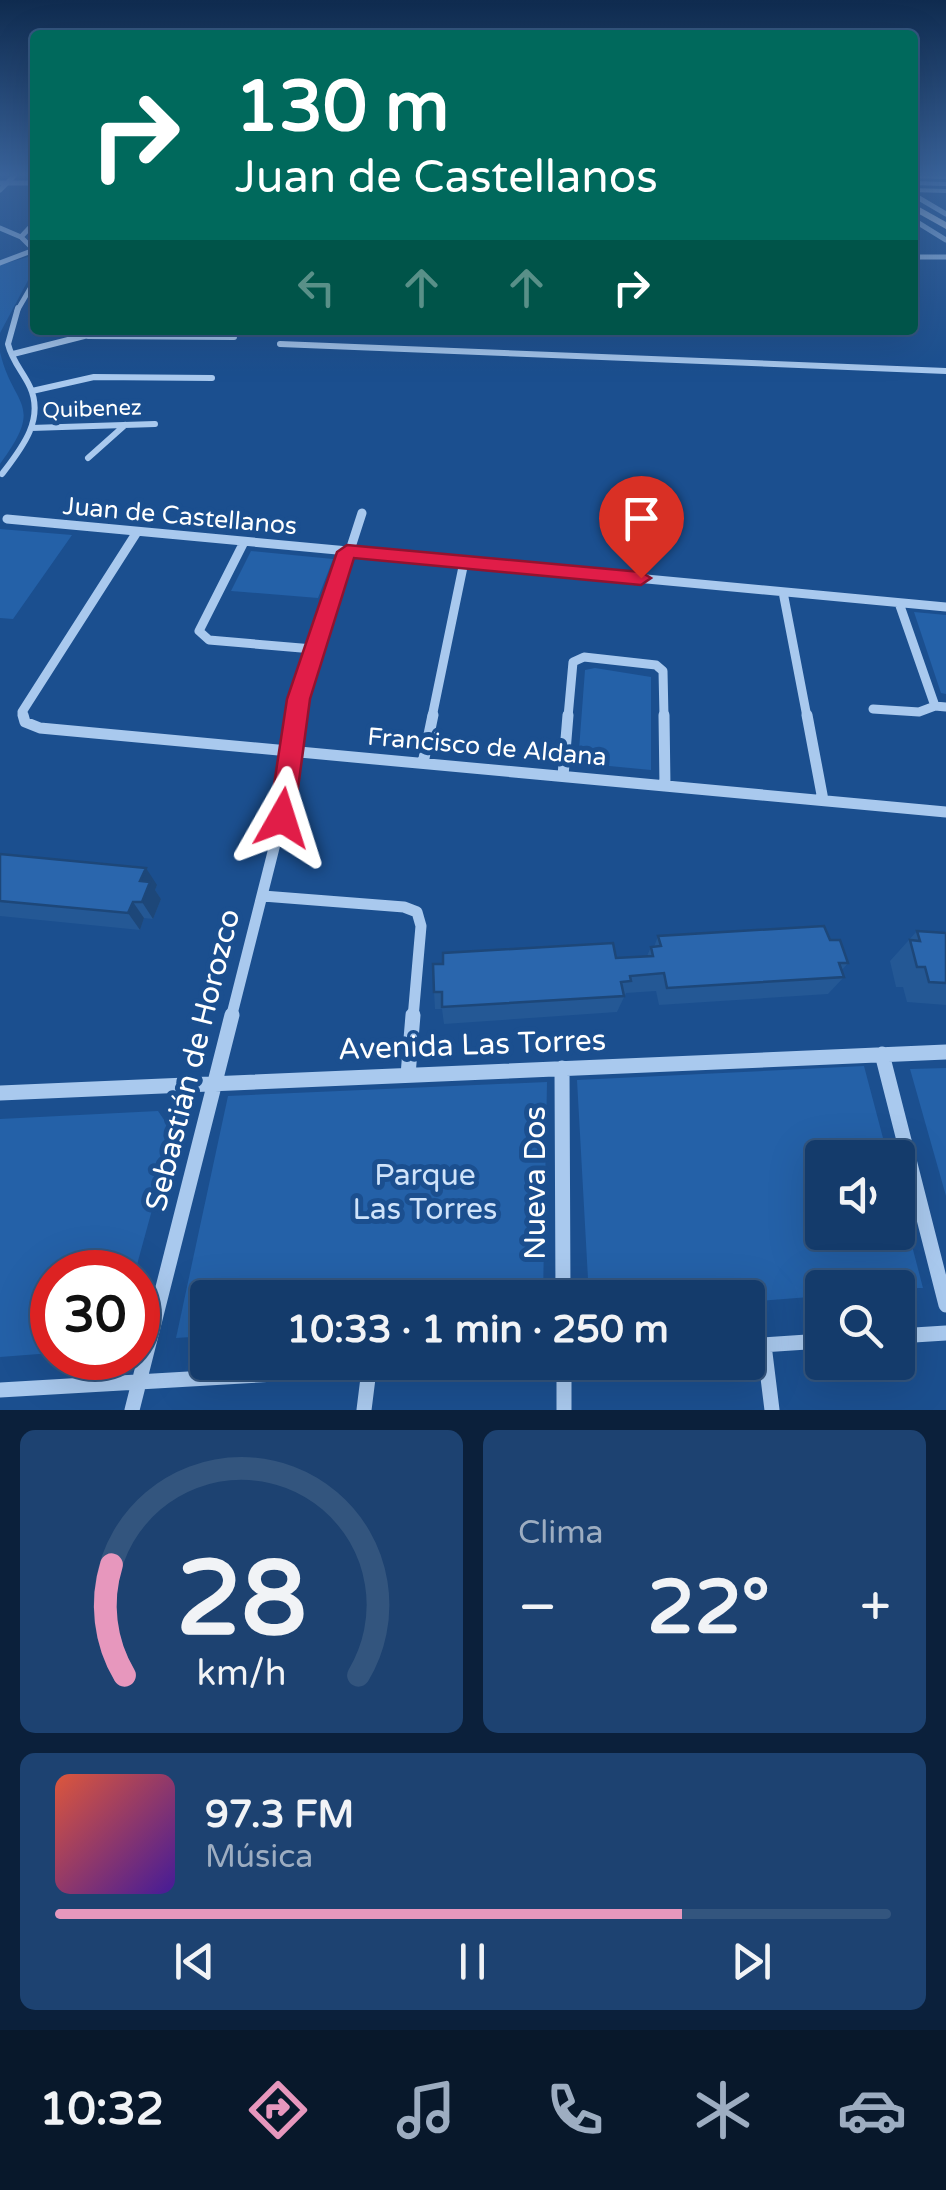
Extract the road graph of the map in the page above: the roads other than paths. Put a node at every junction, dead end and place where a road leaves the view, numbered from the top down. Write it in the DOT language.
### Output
graph roads {
  1 [pos="30,252"];
  2 [pos="942,257"];
  3 [pos="0,262"];
  4 [pos="946,266"];
  5 [pos="30,291"];
  6 [pos="88,336"];
  7 [pos="234,337"];
  8 [pos="280,344"];
  9 [pos="12,354"];
  10 [pos="946,372"];
  11 [pos="212,378"];
  12 [pos="32,392"];
  13 [pos="126,424"];
  14 [pos="155,424"];
  15 [pos="31,428"];
  16 [pos="88,458"];
  17 [pos="2,474"];
  18 [pos="362,513"];
  19 [pos="7,519"];
  20 [pos="136,532"];
  21 [pos="244,542"];
  22 [pos="347,552"];
  23 [pos="464,562"];
  24 [pos="783,592"];
  25 [pos="899,603"];
  26 [pos="946,607"];
  27 [pos="313,649"];
  28 [pos="940,707"];
  29 [pos="872,709"];
  30 [pos="289,751"];
  31 [pos="423,763"];
  32 [pos="564,776"];
  33 [pos="665,786"];
  34 [pos="823,800"];
  35 [pos="946,812"];
  36 [pos="282,818"];
  37 [pos="276,840"];
  38 [pos="264,896"];
  39 [pos="946,1052"];
  40 [pos="882,1054"];
  41 [pos="562,1068"];
  42 [pos="408,1075"];
  43 [pos="214,1084"];
  44 [pos="0,1092"];
  45 [pos="564,1280"];
  46 [pos="946,1304"];
  47 [pos="946,1333"];
  48 [pos="915,1335"];
  49 [pos="805,1342"];
  50 [pos="765,1344"];
  51 [pos="204,1380"];
  52 [pos="368,1380"];
  53 [pos="564,1380"];
  54 [pos="765,1380"];
  55 [pos="138,1384"];
  56 [pos="0,1390"];
  57 [pos="132,1410"];
  58 [pos="364,1410"];
  59 [pos="564,1410"];
  60 [pos="772,1410"];
  1 -- 3 [label="street"];
  2 -- 4 [label="street"];
  5 -- 9 [label="street"];
  6 -- 7 [label="street"];
  6 -- 9 [label="street"];
  8 -- 10 [label="street"];
  9 -- 12 [label="street"];
  11 -- 12 [label="street"];
  12 -- 15 [label="street"];
  13 -- 14 [label="street, Quibenez"];
  13 -- 15 [label="street, Quibenez"];
  13 -- 16 [label="street"];
  15 -- 17 [label="street"];
  18 -- 22 [label="street"];
  19 -- 20 [label="street, Juan de Castellanos"];
  20 -- 21 [label="street, Juan de Castellanos"];
  20 -- 30 [label="street, Francisco de Aldana"];
  21 -- 22 [label="street, Juan de Castellanos"];
  21 -- 27 [label="street"];
  22 -- 23 [label="street, Juan de Castellanos"];
  22 -- 27 [label="street"];
  23 -- 24 [label="street, Juan de Castellanos"];
  23 -- 31 [label="street"];
  24 -- 25 [label="street, Juan de Castellanos"];
  24 -- 34 [label="street"];
  25 -- 26 [label="street, Juan de Castellanos"];
  25 -- 28 [label="street"];
  27 -- 30 [label="street"];
  28 -- 29 [label="street"];
  30 -- 31 [label="street, Francisco de Aldana"];
  30 -- 36 [label="street"];
  31 -- 32 [label="street, Francisco de Aldana"];
  32 -- 33 [label="street, Francisco de Aldana"];
  32 -- 33 [label="street"];
  33 -- 34 [label="street, Francisco de Aldana"];
  34 -- 35 [label="street, Francisco de Aldana"];
  37 -- 38 [label="street, Sebastián de Horozco"];
  38 -- 42 [label="street"];
  38 -- 43 [label="street, Sebastián de Horozco"];
  39 -- 40 [label="street, Avenida Las Torres"];
  40 -- 41 [label="street, Avenida Las Torres"];
  40 -- 46 [label="street"];
  41 -- 42 [label="street, Avenida Las Torres"];
  41 -- 45 [label="street, Nueva Dos"];
  42 -- 43 [label="street, Avenida Las Torres"];
  43 -- 44 [label="street, Avenida Las Torres"];
  43 -- 55 [label="street, Sebastián de Horozco"];
  47 -- 48 [label="street"];
  49 -- 50 [label="street"];
  51 -- 55 [label="street"];
  52 -- 58 [label="street"];
  53 -- 59 [label="street"];
  54 -- 60 [label="street"];
  55 -- 56 [label="street"];
  55 -- 57 [label="street, Sebastián de Horozco"];
}
